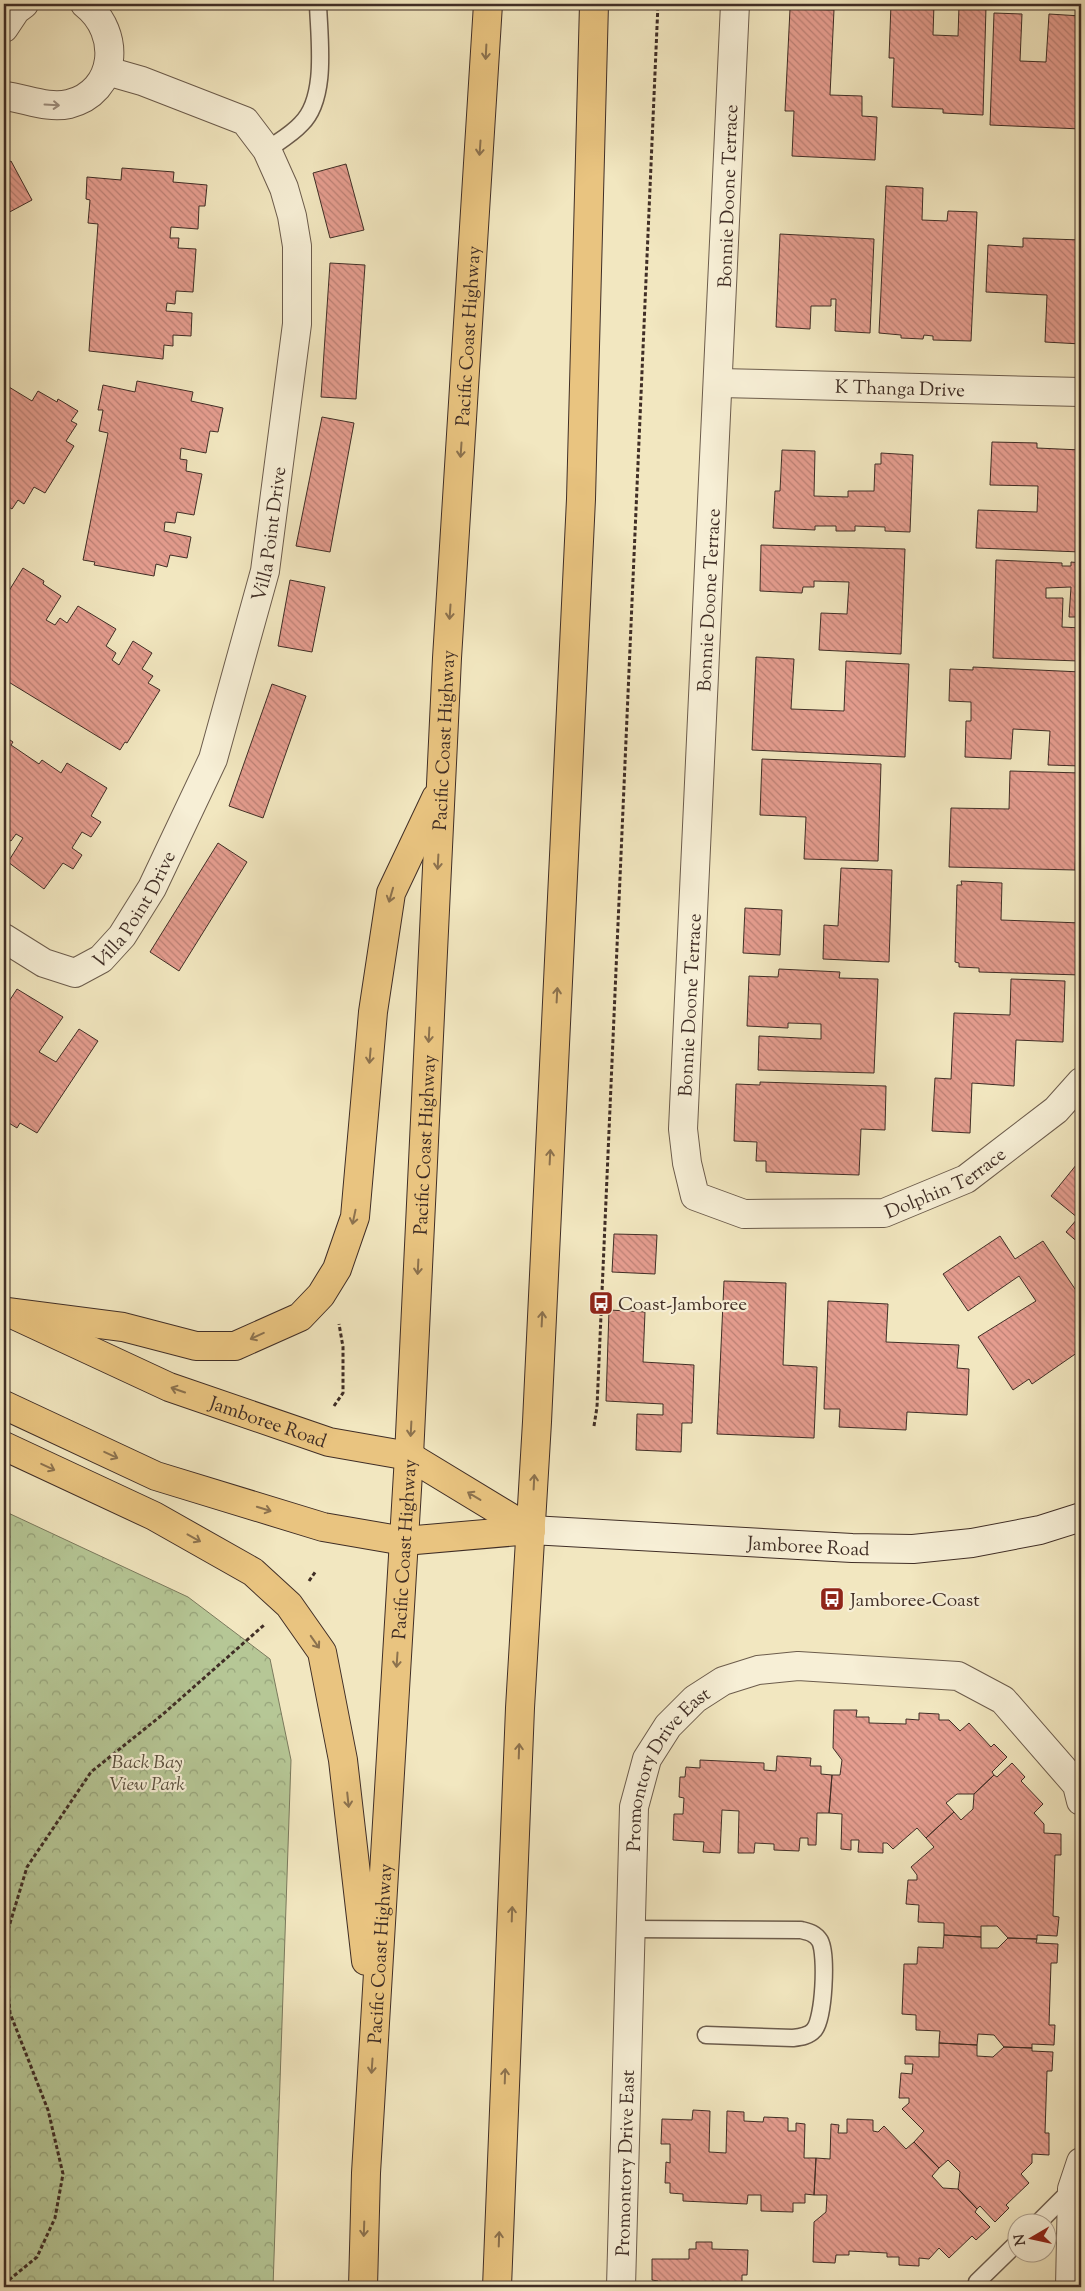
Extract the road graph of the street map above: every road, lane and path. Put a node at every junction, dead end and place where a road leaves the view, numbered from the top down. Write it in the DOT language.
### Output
graph roads {
  1 [pos="24,4"];
  2 [pos="85,4"];
  3 [pos="318,4"];
  4 [pos="488,4"];
  5 [pos="594,4"];
  6 [pos="658,4"];
  7 [pos="735,4"];
  8 [pos="4,28"];
  9 [pos="107,71"];
  10 [pos="4,96"];
  11 [pos="267,150"];
  12 [pos="719,383"];
  13 [pos="1081,392"];
  14 [pos="441,788"];
  15 [pos="4,938"];
  16 [pos="1081,1082"];
  17 [pos="695,1196"];
  18 [pos="6,1311"];
  19 [pos="338,1320"];
  20 [pos="4,1405"];
  21 [pos="334,1406"];
  22 [pos="594,1426"];
  23 [pos="4,1446"];
  24 [pos="409,1456"];
  25 [pos="1081,1518"];
  26 [pos="531,1530"];
  27 [pos="404,1541"];
  28 [pos="265,1624"];
  29 [pos="1081,1802"];
  30 [pos="631,1929"];
  31 [pos="6,1930"];
  32 [pos="706,2036"];
  33 [pos="374,2037"];
  34 [pos="1081,2162"];
  35 [pos="1072,2189"];
  36 [pos="1047,2214"];
  37 [pos="1008,2252"];
  38 [pos="4,2284"];
  39 [pos="363,2287"];
  40 [pos="496,2287"];
  41 [pos="621,2287"];
  42 [pos="976,2287"];
  43 [pos="1070,2287"];
  1 -- 8 [label="street"];
  2 -- 9 [label="street"];
  3 -- 11 [label="lane"];
  4 -- 14 [label="main road, Pacific Coast Highway, one-way"];
  26 -- 5 [label="main road, one-way"];
  6 -- 22 [label="path"];
  7 -- 12 [label="street, Bonnie Doone Terrace"];
  10 -- 9 [label="street, one-way"];
  9 -- 11 [label="street, Villa Point Drive"];
  11 -- 15 [label="street, Villa Point Drive"];
  12 -- 13 [label="street, K Thanga Drive"];
  12 -- 17 [label="street, Bonnie Doone Terrace"];
  14 -- 18 [label="main road, one-way"];
  14 -- 24 [label="main road, Pacific Coast Highway, one-way"];
  16 -- 17 [label="street, Dolphin Terrace"];
  24 -- 18 [label="main road, Jamboree Road, one-way"];
  19 -- 21 [label="path"];
  20 -- 27 [label="main road, Jamboree Road, one-way"];
  23 -- 33 [label="main road, one-way"];
  26 -- 24 [label="main road, Jamboree Road, one-way"];
  24 -- 27 [label="main road, Pacific Coast Highway"];
  25 -- 26 [label="street, Jamboree Road"];
  26 -- 27 [label="main road, Jamboree Road"];
  40 -- 26 [label="main road, one-way"];
  27 -- 33 [label="main road, Pacific Coast Highway, one-way"];
  28 -- 31 [label="path"];
  29 -- 30 [label="street, Promontory Drive East"];
  30 -- 32 [label="lane"];
  30 -- 41 [label="street, Promontory Drive East"];
  31 -- 38 [label="path"];
  33 -- 39 [label="main road, Pacific Coast Highway, one-way"];
  34 -- 35 [label="street"];
  35 -- 36 [label="lane"];
  35 -- 43 [label="street"];
  37 -- 42 [label="lane"];
}
